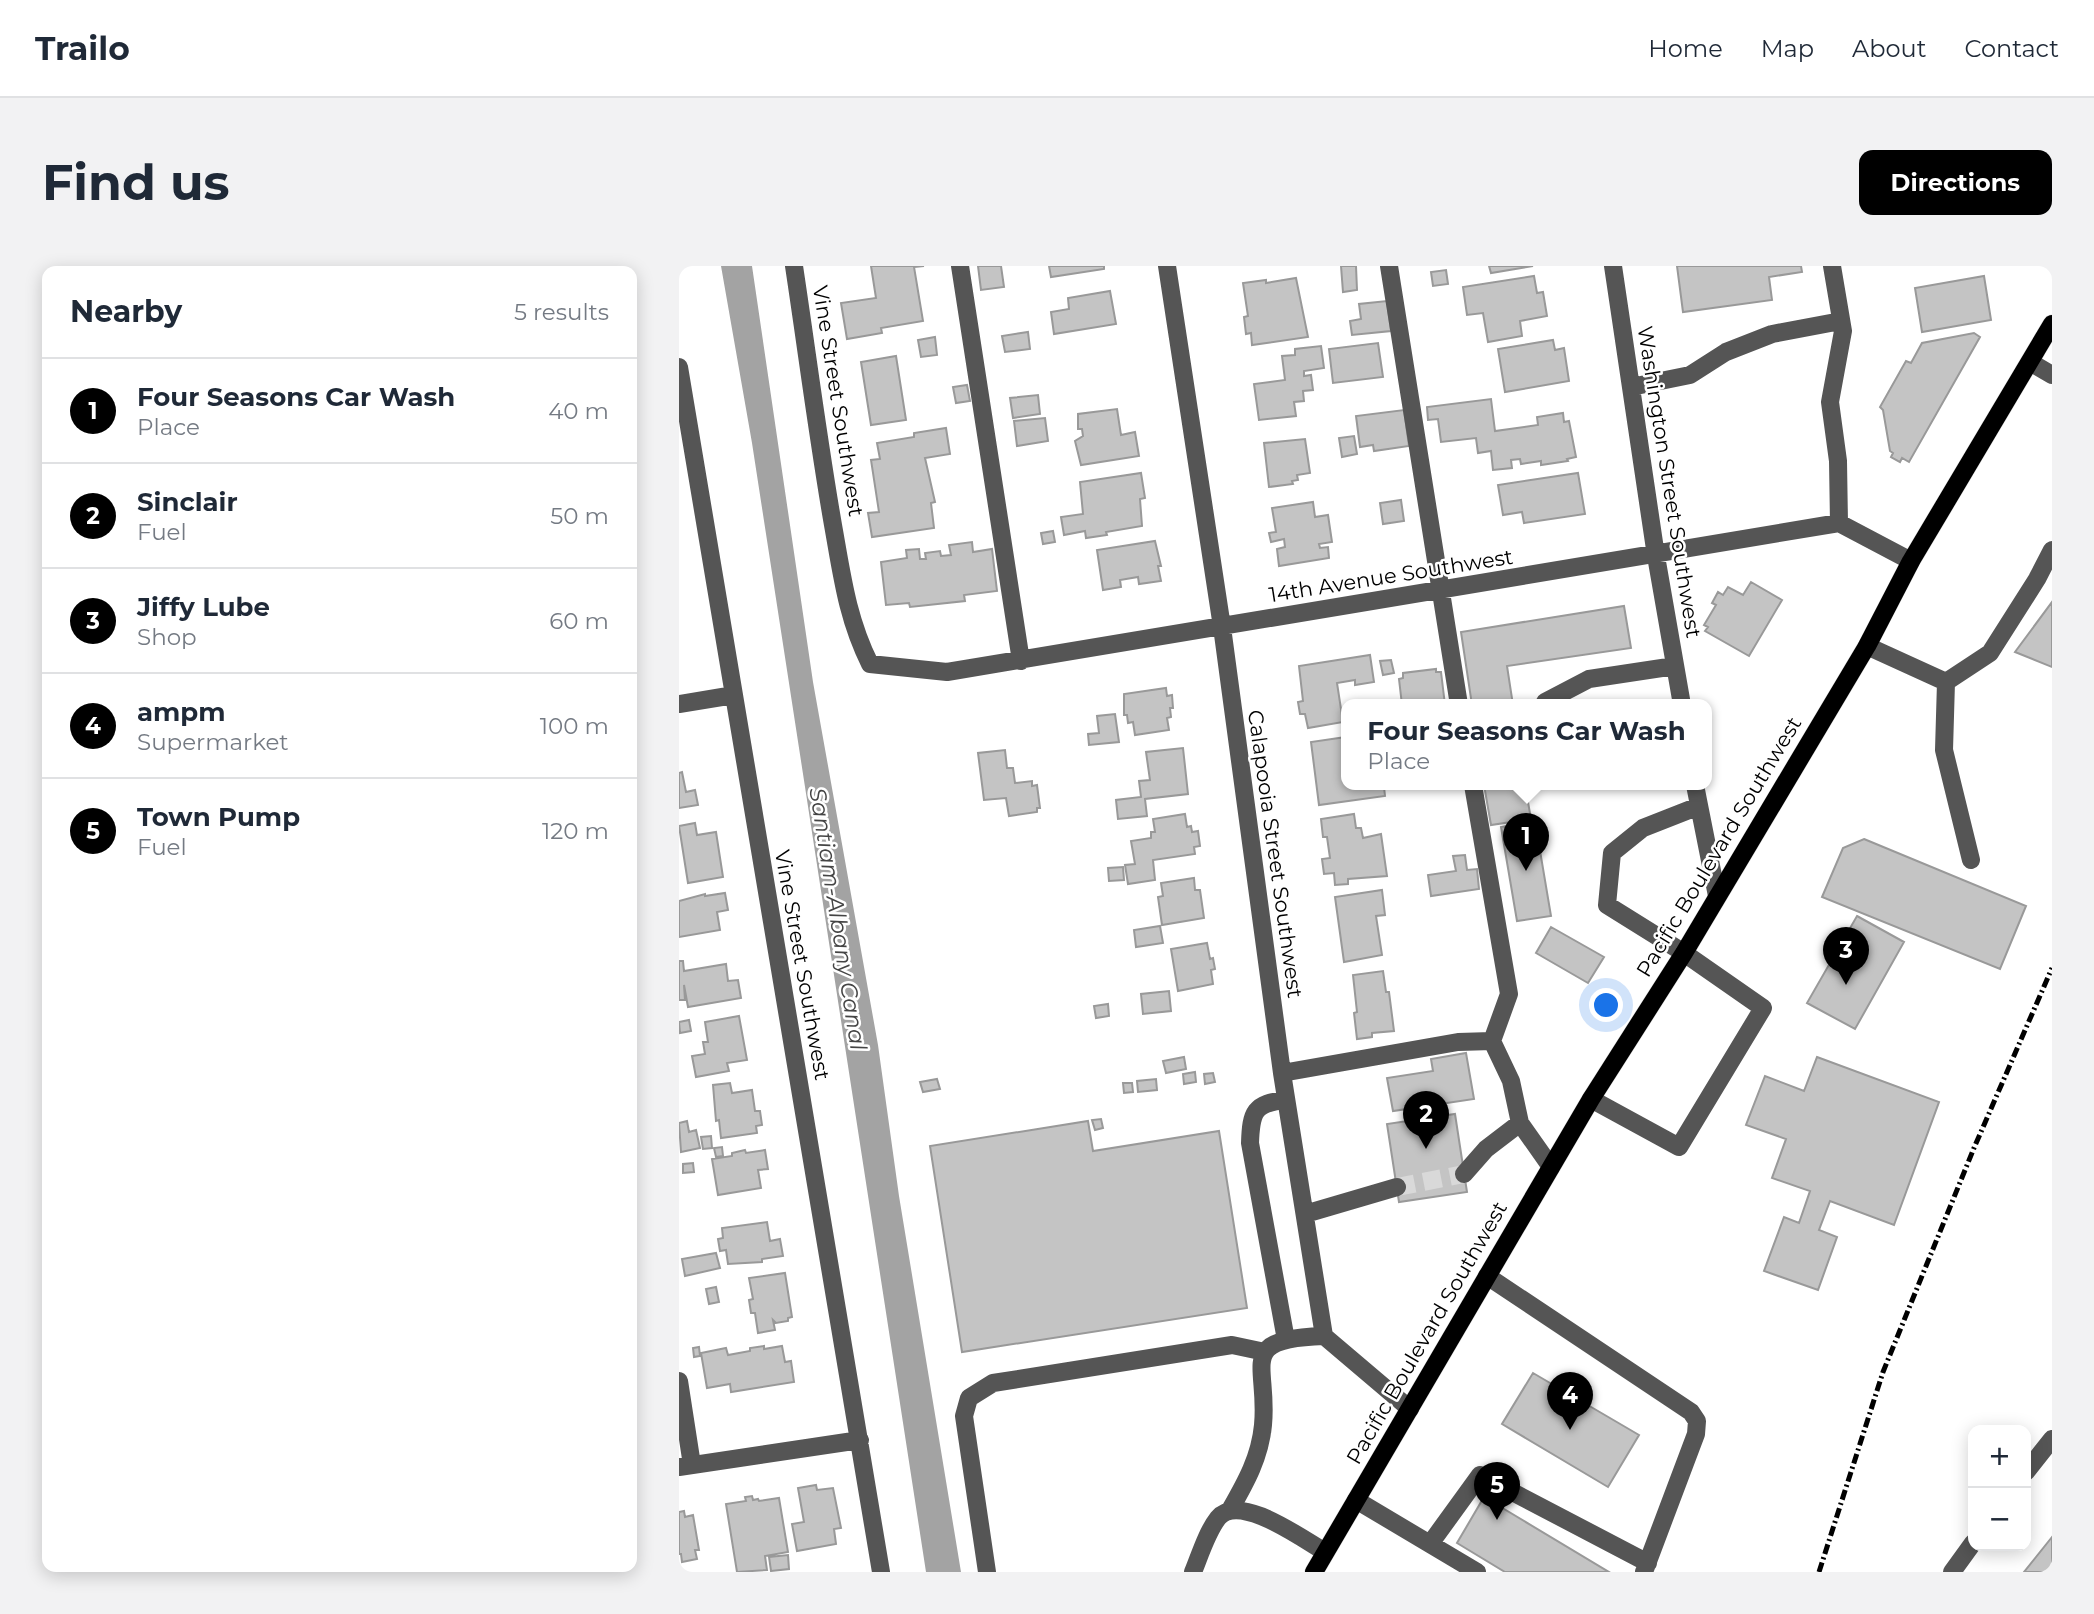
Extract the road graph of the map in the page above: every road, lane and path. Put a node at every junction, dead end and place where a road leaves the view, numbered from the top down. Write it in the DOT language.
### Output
graph roads {
  1 [pos="794,266"];
  2 [pos="960,266"];
  3 [pos="1167,266"];
  4 [pos="1389,266"];
  5 [pos="1613,266"];
  6 [pos="1832,266"];
  7 [pos="1841,321"];
  8 [pos="2052,324"];
  9 [pos="2030,362"];
  10 [pos="679,366"];
  11 [pos="2052,375"];
  12 [pos="1631,387"];
  13 [pos="1839,523"];
  14 [pos="2052,550"];
  15 [pos="1656,555"];
  16 [pos="1911,561"];
  17 [pos="1440,591"];
  18 [pos="1222,627"];
  19 [pos="1867,646"];
  20 [pos="1021,661"];
  21 [pos="870,664"];
  22 [pos="1675,666"];
  23 [pos="1946,682"];
  24 [pos="734,695"];
  25 [pos="1458,699"];
  26 [pos="1551,699"];
  27 [pos="1681,699"];
  28 [pos="679,704"];
  29 [pos="1474,790"];
  30 [pos="1696,790"];
  31 [pos="1699,806"];
  32 [pos="1971,860"];
  33 [pos="1717,896"];
  34 [pos="1684,953"];
  35 [pos="1492,1041"];
  36 [pos="1282,1073"];
  37 [pos="1591,1099"];
  38 [pos="1286,1100"];
  39 [pos="1520,1123"];
  40 [pos="1551,1167"];
  41 [pos="1464,1174"];
  42 [pos="1397,1187"];
  43 [pos="1305,1214"];
  44 [pos="1487,1276"];
  45 [pos="1324,1336"];
  46 [pos="1286,1340"];
  47 [pos="1265,1352"];
  48 [pos="679,1381"];
  49 [pos="1410,1409"];
  50 [pos="2052,1439"];
  51 [pos="860,1440"];
  52 [pos="685,1466"];
  53 [pos="2031,1466"];
  54 [pos="1356,1500"];
  55 [pos="1230,1510"];
  56 [pos="1430,1544"];
  57 [pos="1968,1550"];
  58 [pos="1325,1552"];
  59 [pos="1646,1567"];
  60 [pos="881,1572"];
  61 [pos="987,1572"];
  62 [pos="1193,1572"];
  63 [pos="1314,1572"];
  64 [pos="1477,1572"];
  65 [pos="1952,1572"];
  1 -- 21 [label="street, Vine Street Southwest"];
  2 -- 20 [label="street"];
  3 -- 18 [label="street, Calapooia Street Southwest"];
  4 -- 17 [label="street"];
  5 -- 12 [label="street, Washington Street Southwest"];
  6 -- 7 [label="street"];
  7 -- 12 [label="street"];
  7 -- 13 [label="street"];
  8 -- 9 [label="main road, Pacific Boulevard Southwest"];
  9 -- 11 [label="street"];
  9 -- 16 [label="main road, Pacific Boulevard Southwest"];
  10 -- 24 [label="street, Vine Street Southwest"];
  12 -- 15 [label="street, Washington Street Southwest"];
  13 -- 15 [label="street, 14th Avenue Southwest"];
  13 -- 16 [label="street"];
  14 -- 23 [label="street"];
  15 -- 17 [label="street, 14th Avenue Southwest"];
  15 -- 22 [label="street, Washington Street Southwest"];
  16 -- 19 [label="main road, Pacific Boulevard Southwest"];
  17 -- 18 [label="street, 14th Avenue Southwest"];
  17 -- 25 [label="street"];
  18 -- 20 [label="street, 14th Avenue Southwest"];
  18 -- 36 [label="street, Calapooia Street Southwest"];
  19 -- 23 [label="street"];
  19 -- 33 [label="main road, Pacific Boulevard Southwest"];
  20 -- 21 [label="street, 14th Avenue Southwest"];
  22 -- 26 [label="street"];
  22 -- 27 [label="street, Washington Street Southwest"];
  23 -- 32 [label="street"];
  24 -- 28 [label="street"];
  24 -- 51 [label="street, Vine Street Southwest"];
  29 -- 35 [label="street"];
  30 -- 31 [label="street"];
  31 -- 33 [label="street"];
  31 -- 34 [label="street"];
  33 -- 34 [label="main road, Pacific Boulevard Southwest"];
  34 -- 37 [label="main road, Pacific Boulevard Southwest"];
  34 -- 37 [label="street"];
  35 -- 36 [label="street"];
  35 -- 39 [label="street"];
  36 -- 38 [label="street, Calapooia Street Southwest"];
  37 -- 40 [label="main road, Pacific Boulevard Southwest"];
  38 -- 43 [label="street, Calapooia Street Southwest"];
  38 -- 46 [label="street"];
  39 -- 40 [label="street"];
  39 -- 41 [label="street"];
  40 -- 44 [label="main road, Pacific Boulevard Southwest"];
  42 -- 43 [label="street"];
  43 -- 45 [label="street, Calapooia Street Southwest"];
  44 -- 49 [label="main road, Pacific Boulevard Southwest"];
  44 -- 59 [label="street"];
  45 -- 46 [label="street"];
  45 -- 49 [label="street"];
  46 -- 47 [label="street"];
  47 -- 55 [label="street"];
  47 -- 61 [label="street"];
  48 -- 52 [label="street"];
  49 -- 54 [label="main road, Pacific Boulevard Southwest"];
  50 -- 53 [label="street"];
  51 -- 52 [label="street"];
  51 -- 60 [label="street, Vine Street Southwest"];
  54 -- 56 [label="street"];
  54 -- 58 [label="main road, Pacific Boulevard Southwest"];
  55 -- 58 [label="street"];
  55 -- 62 [label="street"];
  56 -- 59 [label="street"];
  56 -- 64 [label="street"];
  57 -- 65 [label="street"];
  58 -- 63 [label="main road, Pacific Boulevard Southwest"];
}
